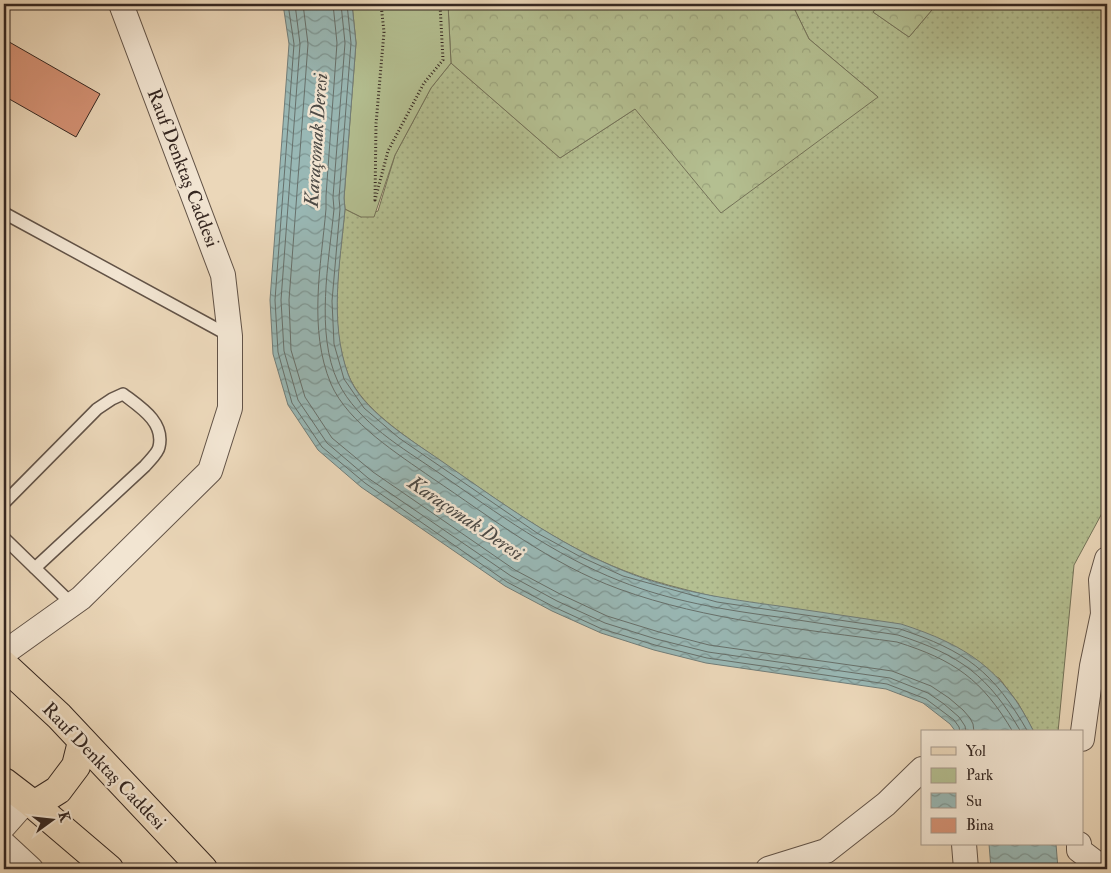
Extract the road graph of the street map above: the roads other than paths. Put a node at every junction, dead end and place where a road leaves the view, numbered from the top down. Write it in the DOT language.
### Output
graph roads {
  1 [pos="121,4"];
  2 [pos="4,213"];
  3 [pos="230,336"];
  4 [pos="4,503"];
  5 [pos="4,538"];
  6 [pos="1107,559"];
  7 [pos="35,568"];
  8 [pos="72,604"];
  9 [pos="1105,616"];
  10 [pos="4,653"];
  11 [pos="4,665"];
  12 [pos="1083,730"];
  13 [pos="82,742"];
  14 [pos="921,770"];
  15 [pos="4,783"];
  16 [pos="31,803"];
  17 [pos="4,826"];
  18 [pos="4,844"];
  19 [pos="964,846"];
  20 [pos="1079,846"];
  21 [pos="31,869"];
  22 [pos="109,869"];
  23 [pos="203,869"];
  24 [pos="768,869"];
  25 [pos="966,869"];
  26 [pos="1104,869"];
  1 -- 3 [label="street, Rauf Denktaş Caddesi"];
  2 -- 3 [label="lane"];
  3 -- 8 [label="street, Rauf Denktaş Caddesi"];
  4 -- 7 [label="lane"];
  5 -- 7 [label="lane"];
  6 -- 9 [label="street"];
  7 -- 8 [label="lane"];
  8 -- 10 [label="street, Rauf Denktaş Caddesi"];
  9 -- 12 [label="street"];
  11 -- 13 [label="main road, Rauf Denktaş Caddesi"];
  13 -- 16 [label="main road"];
  13 -- 23 [label="main road, Rauf Denktaş Caddesi"];
  14 -- 24 [label="street"];
  15 -- 16 [label="main road"];
  16 -- 17 [label="street"];
  16 -- 22 [label="main road"];
  18 -- 21 [label="street"];
  19 -- 25 [label="street"];
  20 -- 26 [label="street"];
}
